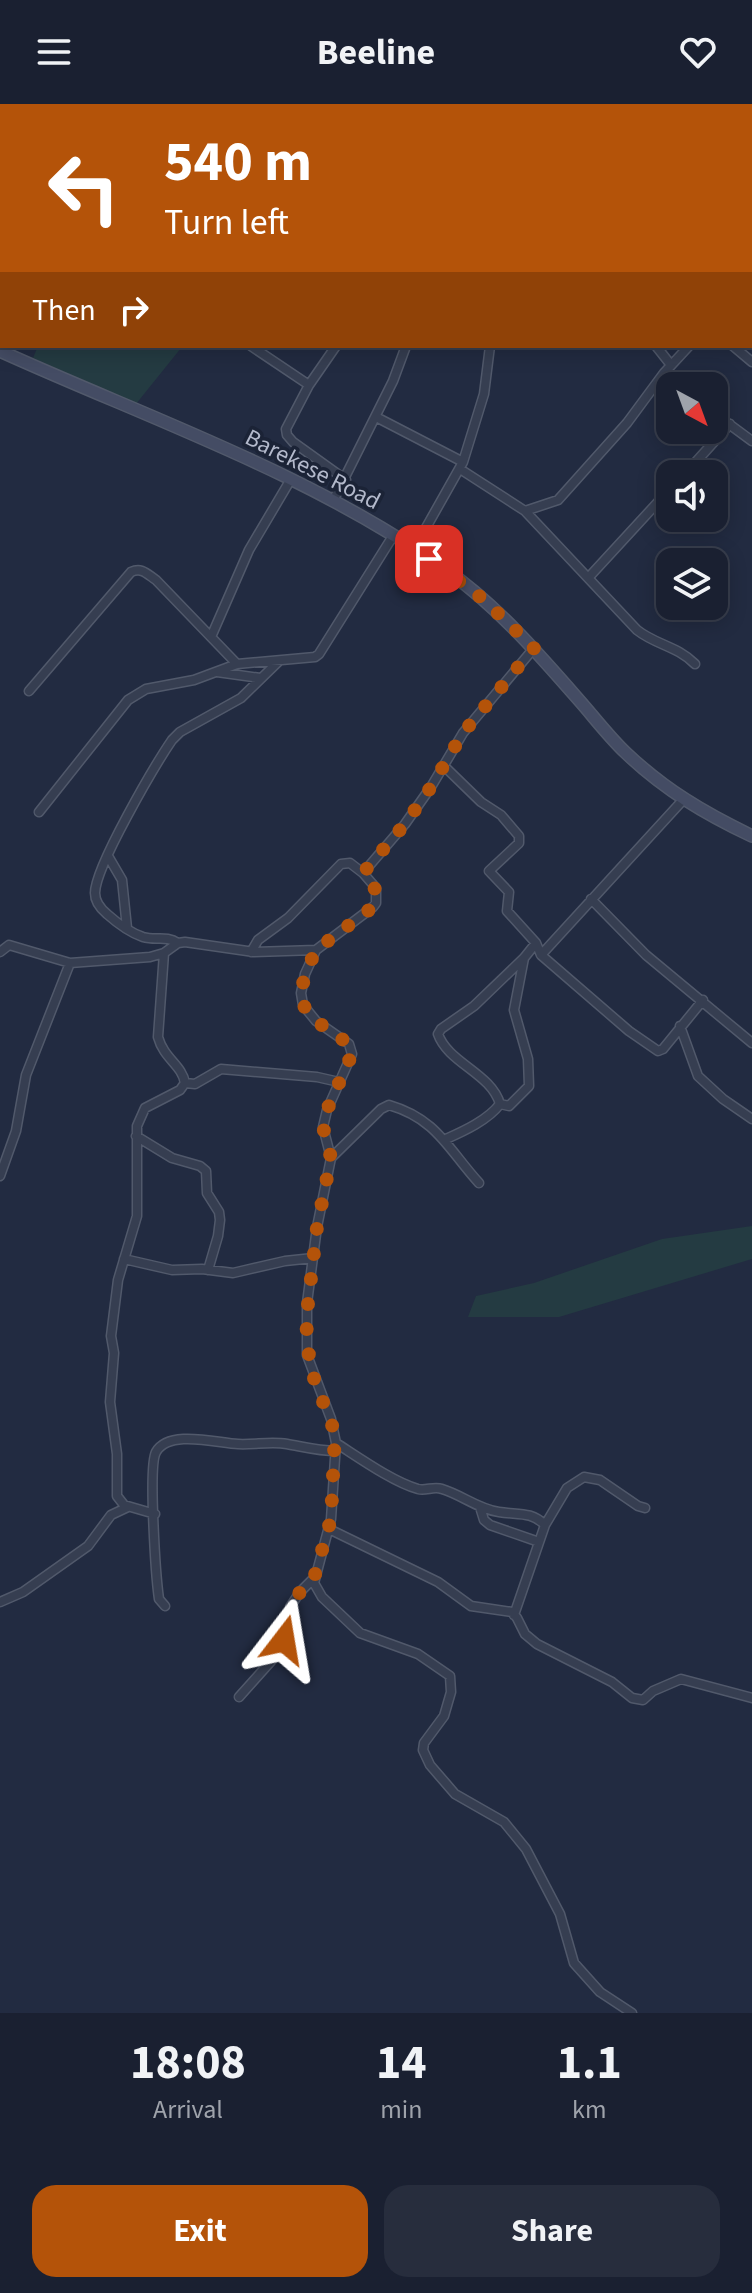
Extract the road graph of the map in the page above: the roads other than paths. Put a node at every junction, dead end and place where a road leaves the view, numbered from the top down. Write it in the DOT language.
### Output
graph roads {
  1 [pos="254,348"];
  2 [pos="335,348"];
  3 [pos="405,348"];
  4 [pos="490,348"];
  5 [pos="658,348"];
  6 [pos="687,348"];
  7 [pos="735,348"];
  8 [pos="0,351"];
  9 [pos="752,362"];
  10 [pos="671,365"];
  11 [pos="665,372"];
  12 [pos="656,384"];
  13 [pos="309,385"];
  14 [pos="376,417"];
  15 [pos="730,424"];
  16 [pos="752,441"];
  17 [pos="698,460"];
  18 [pos="461,465"];
  19 [pos="291,479"];
  20 [pos="346,480"];
  21 [pos="334,499"];
  22 [pos="656,504"];
  23 [pos="525,511"];
  24 [pos="393,536"];
  25 [pos="414,549"];
  26 [pos="589,577"];
  27 [pos="211,637"];
  28 [pos="534,648"];
  29 [pos="280,660"];
  30 [pos="237,664"];
  31 [pos="695,664"];
  32 [pos="217,672"];
  33 [pos="260,678"];
  34 [pos="29,691"];
  35 [pos="444,766"];
  36 [pos="683,800"];
  37 [pos="39,812"];
  38 [pos="752,836"];
  39 [pos="108,856"];
  40 [pos="363,873"];
  41 [pos="591,899"];
  42 [pos="127,928"];
  43 [pos="178,943"];
  44 [pos="536,943"];
  45 [pos="316,950"];
  46 [pos="0,952"];
  47 [pos="251,952"];
  48 [pos="164,953"];
  49 [pos="541,955"];
  50 [pos="524,958"];
  51 [pos="70,963"];
  52 [pos="703,1000"];
  53 [pos="680,1026"];
  54 [pos="752,1043"];
  55 [pos="339,1082"];
  56 [pos="185,1083"];
  57 [pos="500,1104"];
  58 [pos="752,1119"];
  59 [pos="136,1136"];
  60 [pos="446,1139"];
  61 [pos="331,1158"];
  62 [pos="1,1171"];
  63 [pos="479,1183"];
  64 [pos="313,1258"];
  65 [pos="124,1259"];
  66 [pos="208,1270"];
  67 [pos="336,1447"];
  68 [pos="128,1507"];
  69 [pos="480,1507"];
  70 [pos="645,1508"];
  71 [pos="155,1514"];
  72 [pos="545,1525"];
  73 [pos="329,1529"];
  74 [pos="539,1542"];
  75 [pos="314,1578"];
  76 [pos="0,1602"];
  77 [pos="165,1606"];
  78 [pos="514,1615"];
  79 [pos="239,1697"];
  80 [pos="752,1698"];
  81 [pos="632,2013"];
  1 -- 13 [label="street"];
  2 -- 13 [label="street"];
  3 -- 14 [label="street"];
  4 -- 18 [label="street"];
  5 -- 10 [label="street"];
  6 -- 10 [label="street"];
  7 -- 9 [label="street"];
  8 -- 19 [label="main road, Barekese Road"];
  10 -- 11 [label="street"];
  12 -- 23 [label="street"];
  13 -- 20 [label="street"];
  14 -- 18 [label="street"];
  14 -- 20 [label="street"];
  15 -- 16 [label="street"];
  15 -- 17 [label="street"];
  18 -- 23 [label="street"];
  18 -- 25 [label="street"];
  19 -- 21 [label="main road, Barekese Road"];
  19 -- 27 [label="street"];
  20 -- 21 [label="street"];
  21 -- 24 [label="main road, Barekese Road"];
  22 -- 26 [label="street"];
  23 -- 26 [label="street"];
  24 -- 25 [label="main road, Barekese Road"];
  24 -- 29 [label="street"];
  25 -- 28 [label="main road, Barekese Road"];
  26 -- 31 [label="street"];
  27 -- 30 [label="street"];
  27 -- 34 [label="street"];
  28 -- 35 [label="street"];
  28 -- 36 [label="main road, Barekese Road"];
  29 -- 30 [label="street"];
  29 -- 33 [label="street"];
  30 -- 32 [label="street"];
  32 -- 33 [label="street"];
  32 -- 37 [label="street"];
  33 -- 39 [label="street"];
  35 -- 40 [label="street"];
  35 -- 44 [label="street"];
  36 -- 38 [label="main road, Barekese Road"];
  36 -- 41 [label="street"];
  39 -- 42 [label="street"];
  39 -- 42 [label="street"];
  40 -- 45 [label="street"];
  40 -- 47 [label="street"];
  41 -- 49 [label="street"];
  41 -- 52 [label="street"];
  42 -- 43 [label="street"];
  43 -- 47 [label="street"];
  43 -- 48 [label="street"];
  44 -- 49 [label="street"];
  44 -- 50 [label="street"];
  45 -- 47 [label="street"];
  45 -- 55 [label="street"];
  46 -- 51 [label="street"];
  48 -- 51 [label="street"];
  48 -- 56 [label="street"];
  49 -- 53 [label="street"];
  50 -- 57 [label="street"];
  50 -- 57 [label="street"];
  51 -- 62 [label="street"];
  52 -- 53 [label="street"];
  52 -- 54 [label="street"];
  53 -- 58 [label="street"];
  55 -- 56 [label="street"];
  55 -- 61 [label="street"];
  56 -- 59 [label="street"];
  57 -- 60 [label="street"];
  59 -- 65 [label="street"];
  59 -- 66 [label="street"];
  60 -- 61 [label="street"];
  60 -- 63 [label="street"];
  61 -- 64 [label="street"];
  64 -- 66 [label="street"];
  64 -- 67 [label="street"];
  65 -- 66 [label="street"];
  65 -- 68 [label="street"];
  67 -- 69 [label="street"];
  67 -- 71 [label="street"];
  67 -- 73 [label="street"];
  68 -- 71 [label="street"];
  68 -- 76 [label="street"];
  69 -- 72 [label="street"];
  69 -- 74 [label="street"];
  70 -- 72 [label="street"];
  71 -- 77 [label="street"];
  72 -- 74 [label="street"];
  73 -- 75 [label="street"];
  73 -- 78 [label="street"];
  74 -- 78 [label="street"];
  75 -- 79 [label="street"];
  75 -- 81 [label="street"];
  78 -- 80 [label="street"];
}
